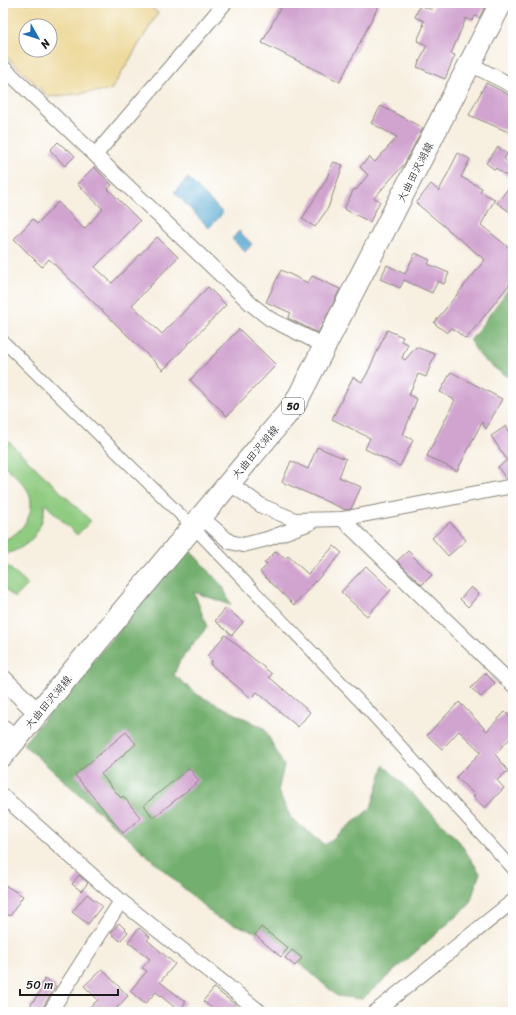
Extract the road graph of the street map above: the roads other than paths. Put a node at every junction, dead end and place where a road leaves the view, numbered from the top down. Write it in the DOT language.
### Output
graph roads {
  1 [pos="224,3"];
  2 [pos="501,3"];
  3 [pos="470,64"];
  4 [pos="3,67"];
  5 [pos="513,86"];
  6 [pos="96,154"];
  7 [pos="3,341"];
  8 [pos="325,346"];
  9 [pos="229,483"];
  10 [pos="513,486"];
  11 [pos="318,520"];
  12 [pos="342,520"];
  13 [pos="197,522"];
  14 [pos="3,679"];
  15 [pos="513,685"];
  16 [pos="38,713"];
  17 [pos="10,732"];
  18 [pos="3,755"];
  19 [pos="3,796"];
  20 [pos="513,869"];
  21 [pos="121,901"];
  22 [pos="513,901"];
  23 [pos="50,1012"];
  24 [pos="260,1012"];
  25 [pos="375,1012"];
  1 -- 6 [label="street"];
  2 -- 3 [label="main road, 大曲田沢湖線 / 50"];
  3 -- 5 [label="street"];
  3 -- 8 [label="main road, 大曲田沢湖線 / 50"];
  4 -- 6 [label="street"];
  6 -- 8 [label="street"];
  7 -- 13 [label="street"];
  8 -- 9 [label="main road, 大曲田沢湖線 / 50"];
  9 -- 11 [label="street"];
  9 -- 13 [label="main road, 大曲田沢湖線 / 50"];
  10 -- 12 [label="street"];
  11 -- 12 [label="street"];
  11 -- 13 [label="street"];
  12 -- 15 [label="street"];
  13 -- 16 [label="main road, 大曲田沢湖線 / 50"];
  13 -- 20 [label="street"];
  14 -- 16 [label="street"];
  16 -- 17 [label="main road, 大曲田沢湖線 / 50"];
  17 -- 18 [label="main road, 大曲田沢湖線 / 50"];
  19 -- 21 [label="street"];
  21 -- 23 [label="street"];
  21 -- 24 [label="street"];
  22 -- 25 [label="street"];
}
